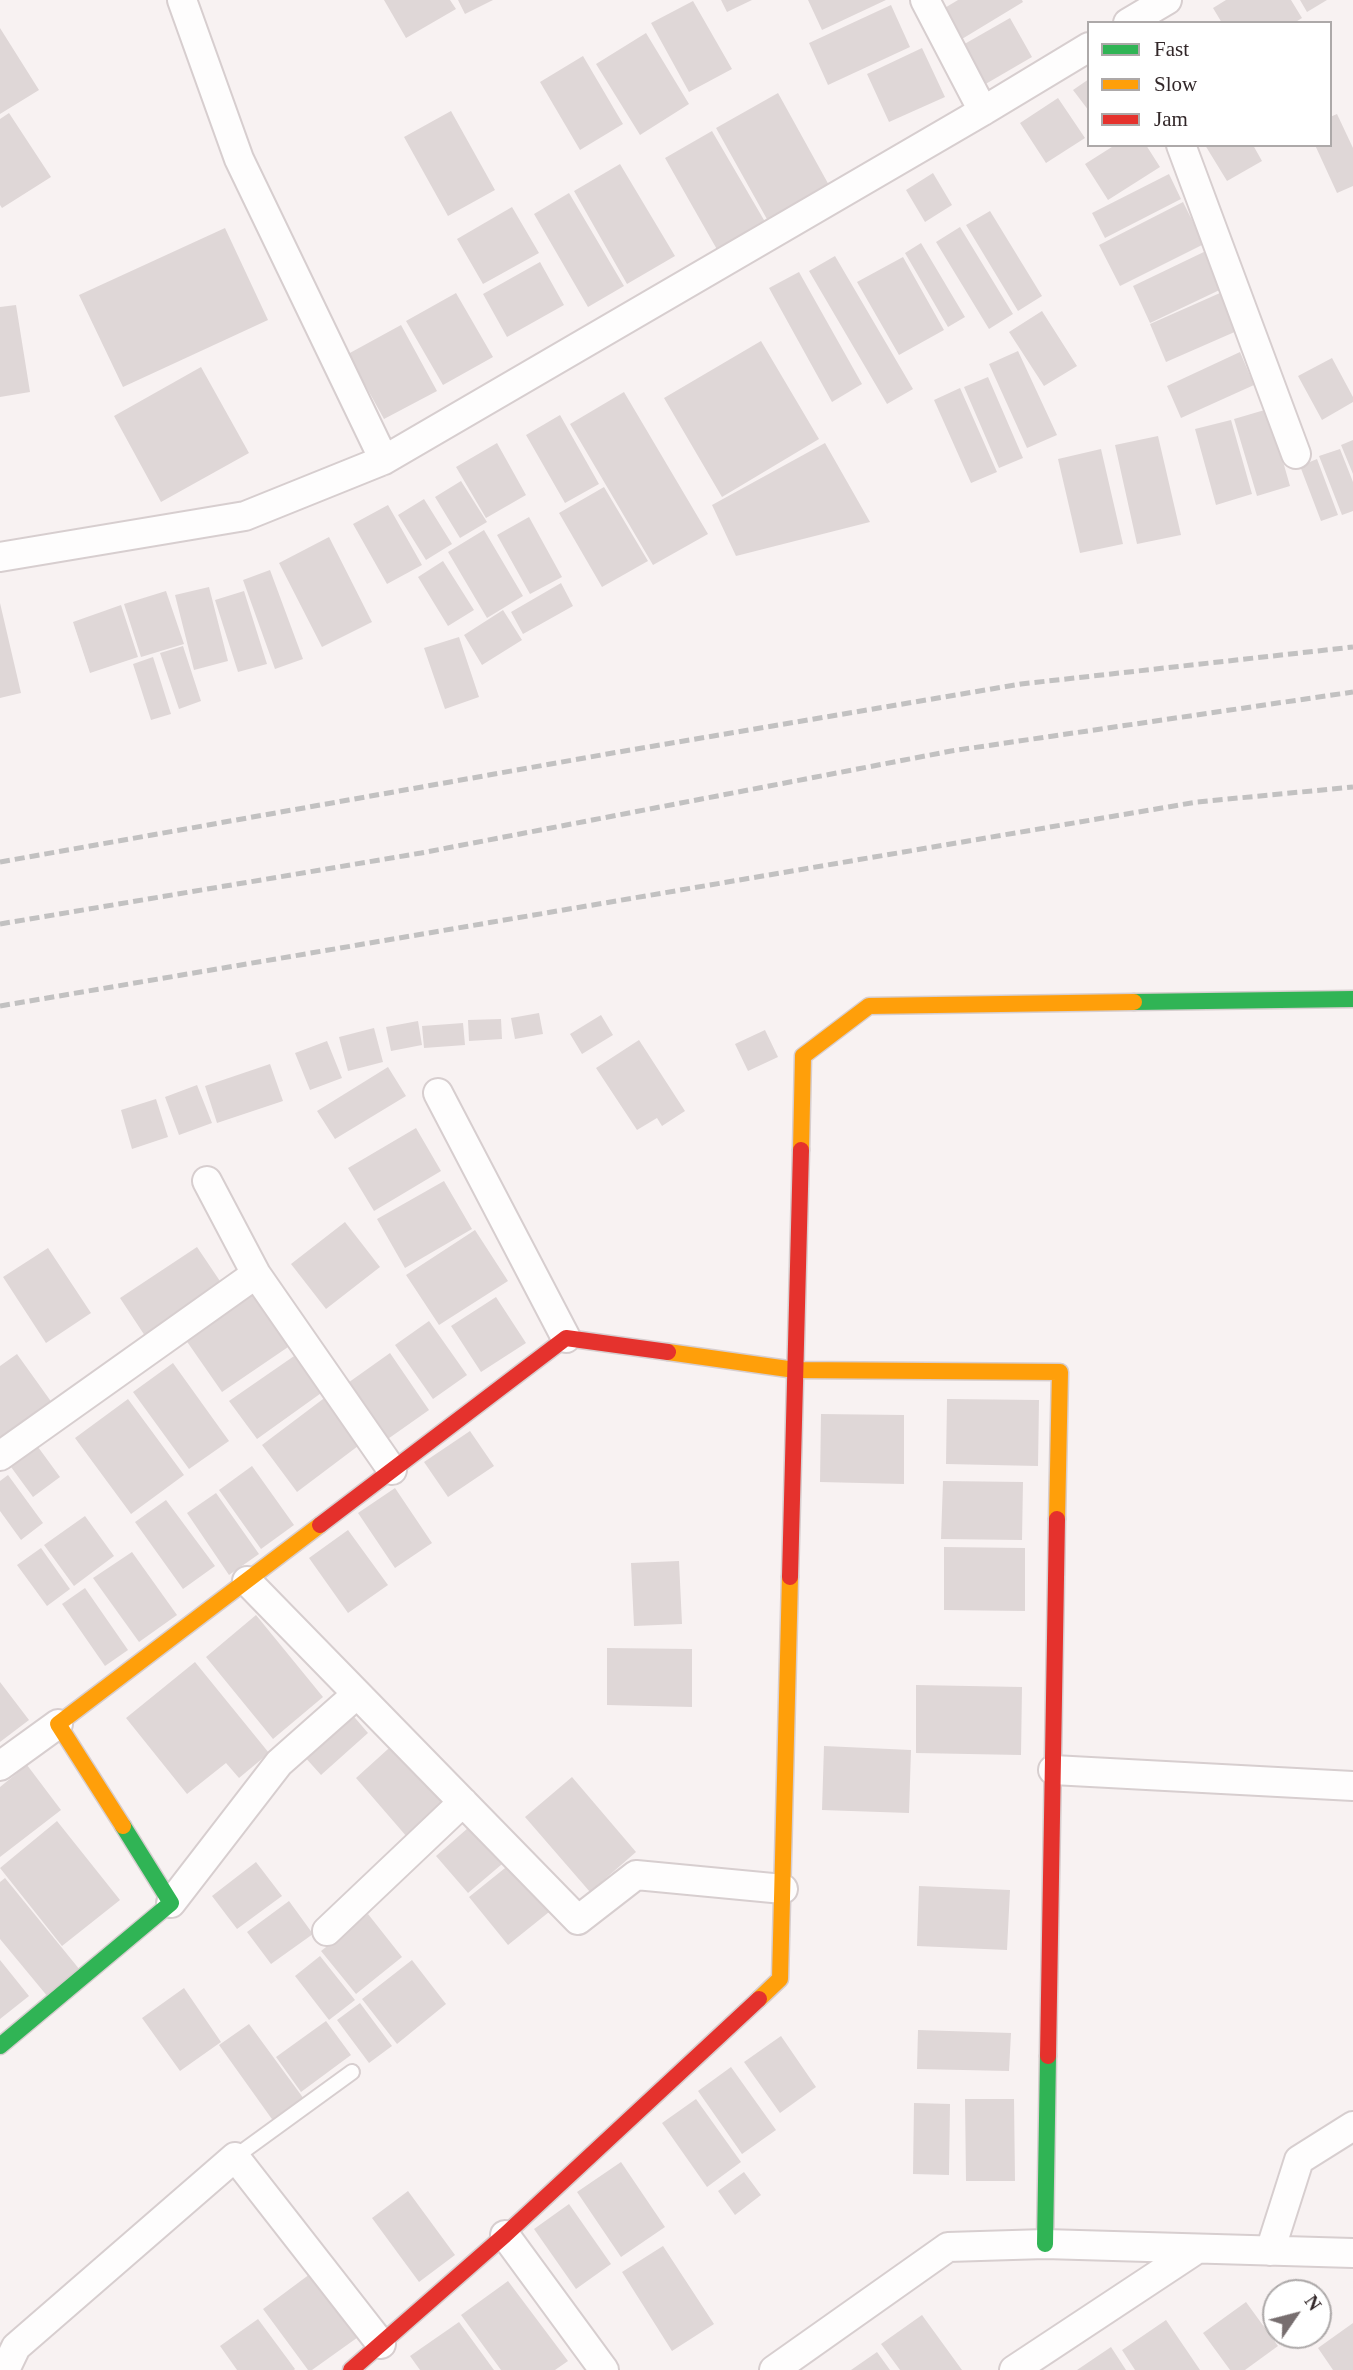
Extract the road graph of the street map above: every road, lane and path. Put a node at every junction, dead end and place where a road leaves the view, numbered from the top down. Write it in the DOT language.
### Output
graph roads {
  1 [pos="182,0"];
  2 [pos="925,0"];
  3 [pos="1167,0"];
  4 [pos="1134,21"];
  5 [pos="1087,48"];
  6 [pos="983,111"];
  7 [pos="1182,147"];
  8 [pos="1296,454"];
  9 [pos="384,460"];
  10 [pos="0,557"];
  11 [pos="1353,999"];
  12 [pos="438,1093"];
  13 [pos="207,1181"];
  14 [pos="256,1274"];
  15 [pos="566,1338"];
  16 [pos="795,1370"];
  17 [pos="0,1457"];
  18 [pos="392,1470"];
  19 [pos="247,1581"];
  20 [pos="357,1694"];
  21 [pos="58,1724"];
  22 [pos="0,1766"];
  23 [pos="1053,1770"];
  24 [pos="1353,1786"];
  25 [pos="463,1802"];
  26 [pos="783,1889"];
  27 [pos="171,1903"];
  28 [pos="327,1931"];
  29 [pos="0,2046"];
  30 [pos="352,2073"];
  31 [pos="1353,2126"];
  32 [pos="235,2157"];
  33 [pos="505,2235"];
  34 [pos="1045,2244"];
  35 [pos="1197,2249"];
  36 [pos="1270,2251"];
  37 [pos="1353,2253"];
  38 [pos="381,2344"];
  39 [pos="5,2370"];
  40 [pos="351,2370"];
  41 [pos="604,2370"];
  42 [pos="774,2370"];
  43 [pos="1014,2370"];
  1 -- 9 [label="street"];
  2 -- 6 [label="street"];
  3 -- 4 [label="street"];
  5 -- 6 [label="street"];
  6 -- 9 [label="street"];
  7 -- 8 [label="street"];
  9 -- 10 [label="street"];
  11 -- 16 [label="street"];
  12 -- 15 [label="street"];
  13 -- 14 [label="street"];
  14 -- 17 [label="street"];
  14 -- 18 [label="street"];
  15 -- 16 [label="street"];
  15 -- 18 [label="street"];
  16 -- 23 [label="street"];
  16 -- 26 [label="street"];
  18 -- 19 [label="street"];
  19 -- 20 [label="street"];
  19 -- 21 [label="street"];
  20 -- 25 [label="street"];
  20 -- 27 [label="street"];
  21 -- 22 [label="street"];
  21 -- 27 [label="street"];
  23 -- 24 [label="street"];
  23 -- 34 [label="street"];
  25 -- 26 [label="street"];
  25 -- 28 [label="street"];
  26 -- 33 [label="street"];
  27 -- 29 [label="street"];
  30 -- 32 [label="lane"];
  31 -- 36 [label="street"];
  32 -- 38 [label="street"];
  32 -- 39 [label="street"];
  33 -- 38 [label="street"];
  33 -- 41 [label="street"];
  34 -- 35 [label="street"];
  34 -- 42 [label="street"];
  35 -- 36 [label="street"];
  35 -- 43 [label="street"];
  36 -- 37 [label="street"];
  38 -- 40 [label="street"];
}
